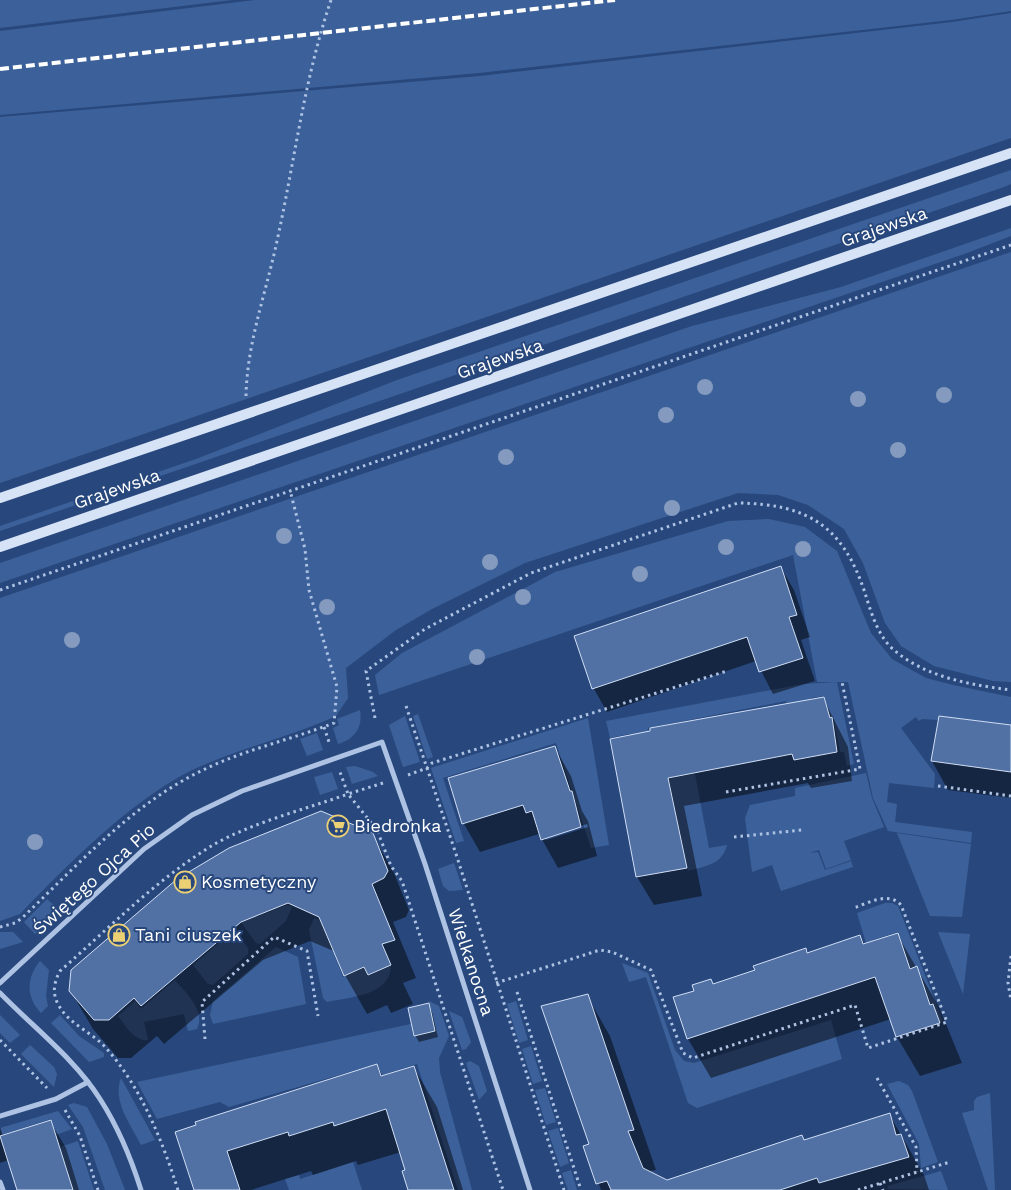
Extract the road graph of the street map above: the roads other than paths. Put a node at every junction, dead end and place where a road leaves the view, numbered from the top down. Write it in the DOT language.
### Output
graph roads {
  1 [pos="1011,154"];
  2 [pos="1011,200"];
  3 [pos="0,498"];
  4 [pos="0,547"];
  5 [pos="382,742"];
  6 [pos="0,983"];
  7 [pos="0,993"];
  8 [pos="88,1082"];
  9 [pos="0,1116"];
  10 [pos="0,1182"];
  11 [pos="3,1190"];
  12 [pos="141,1190"];
  13 [pos="530,1190"];
  1 -- 3 [label="main road, Grajewska"];
  2 -- 4 [label="main road, Grajewska"];
  5 -- 6 [label="street, Świętego Ojca Pio"];
  5 -- 13 [label="street, Wielkanocna"];
  7 -- 8 [label="street"];
  8 -- 9 [label="street"];
  8 -- 12 [label="street"];
  10 -- 11 [label="street"];
}
